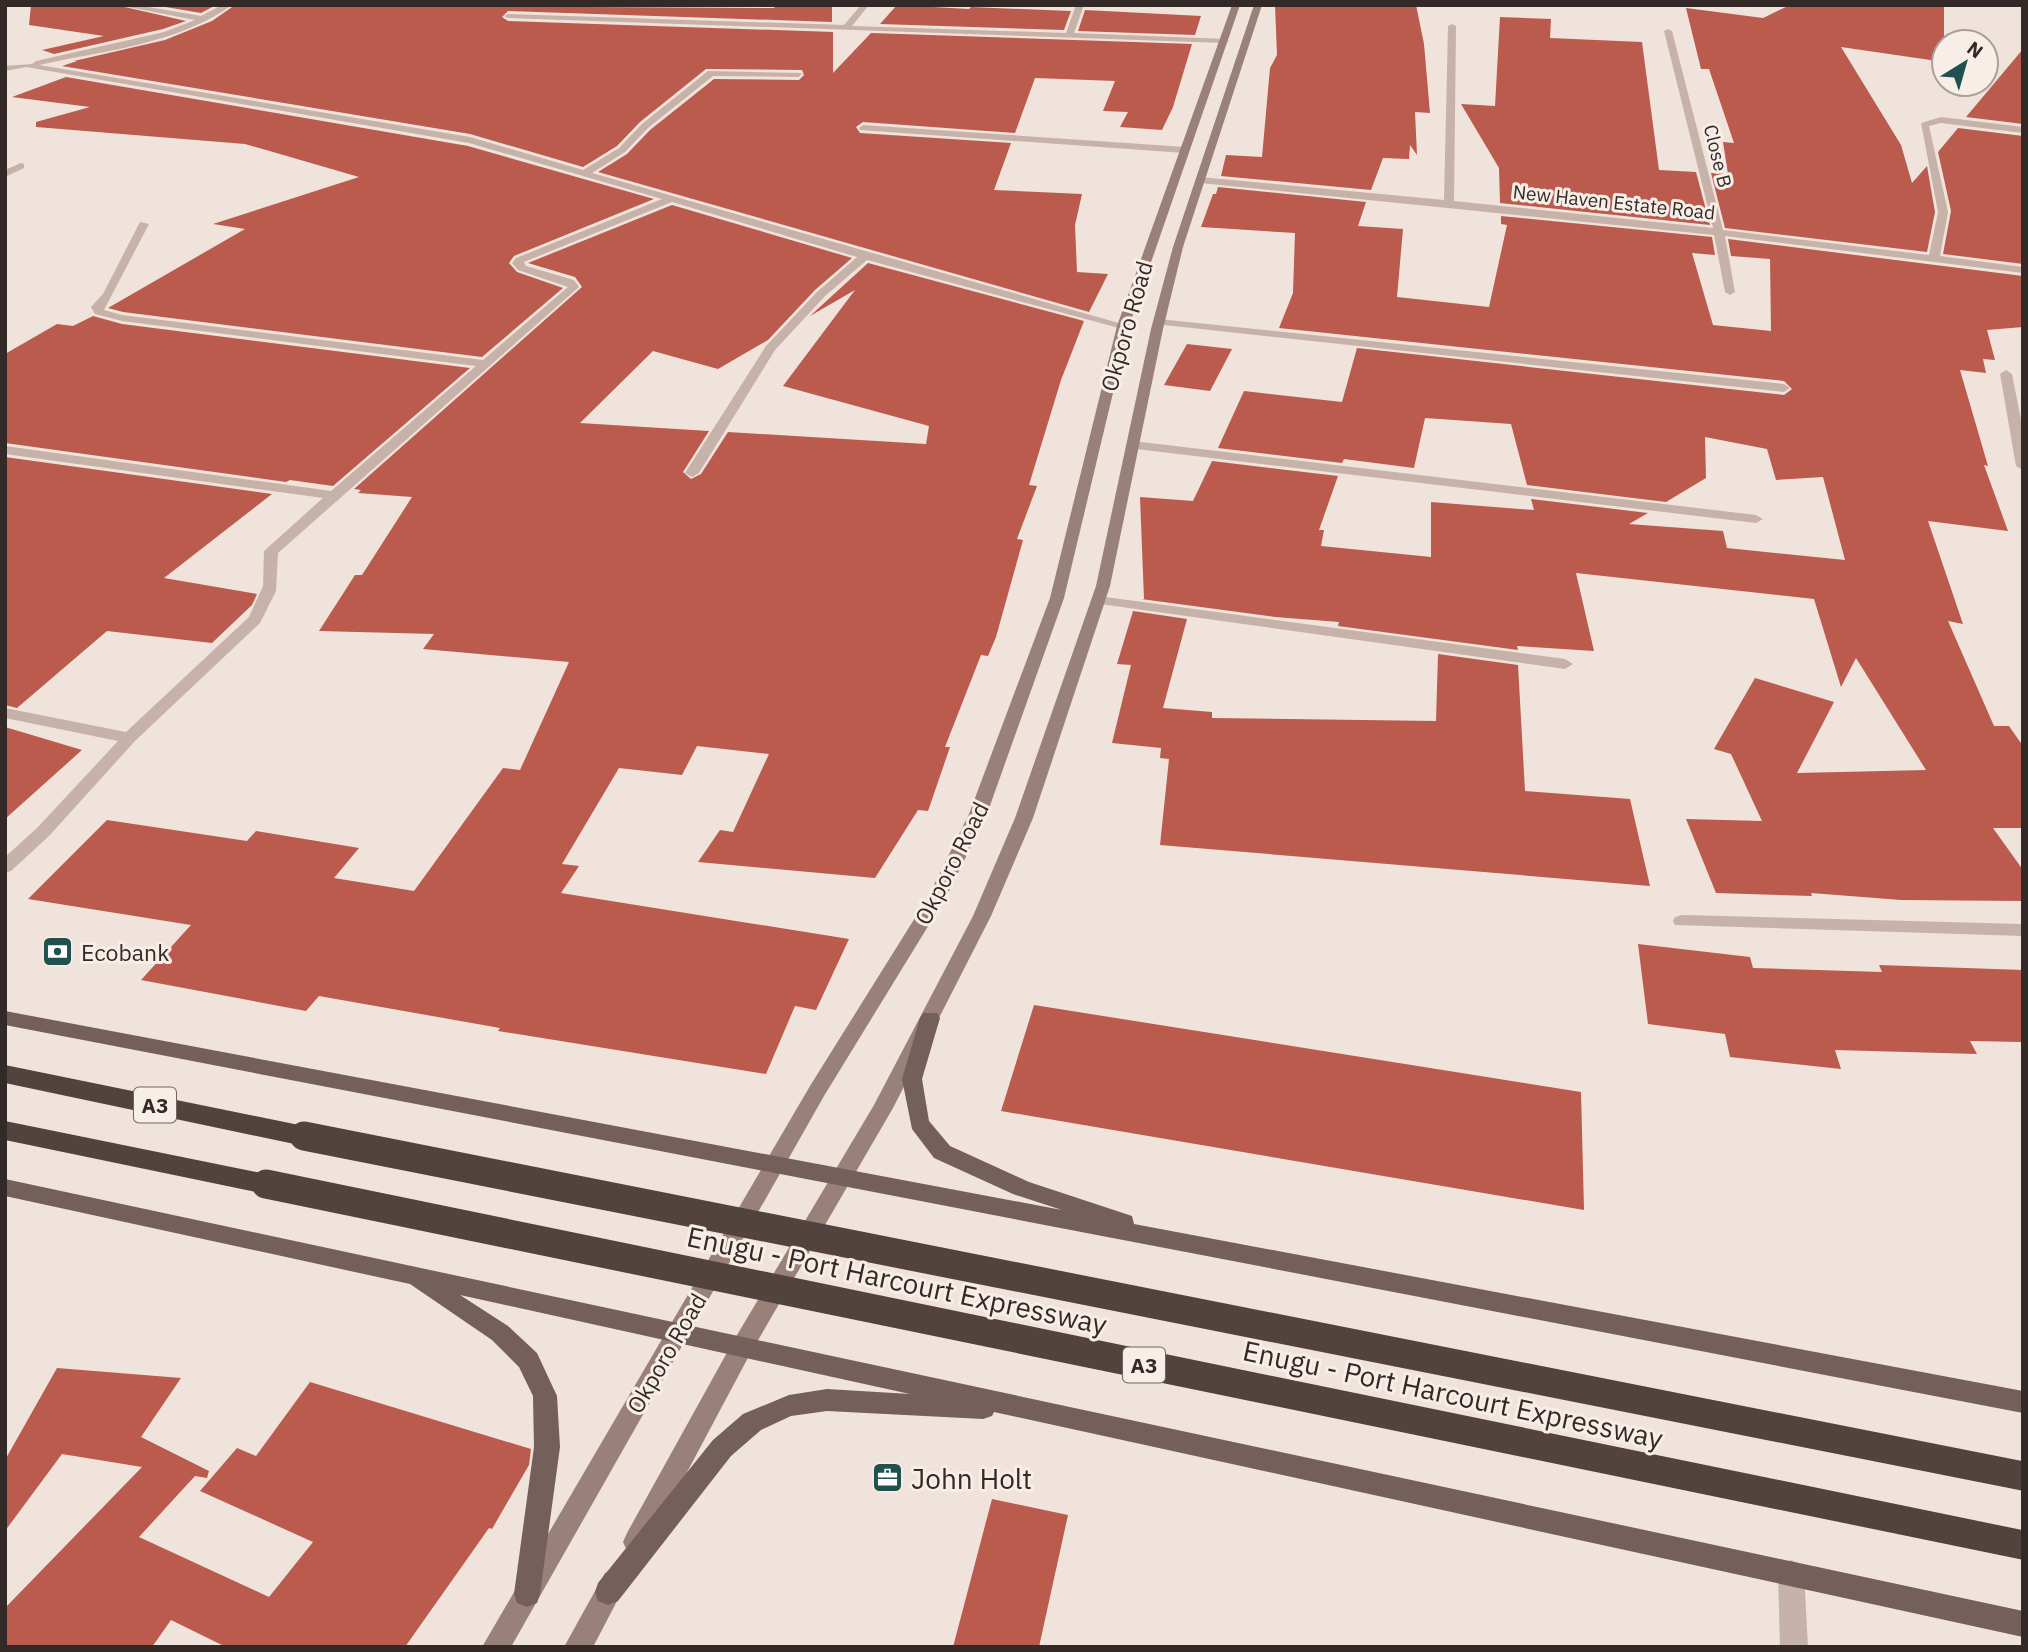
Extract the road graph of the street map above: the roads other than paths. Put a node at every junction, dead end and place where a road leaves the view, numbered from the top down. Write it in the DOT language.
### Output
graph roads {
  1 [pos="122,5"];
  2 [pos="228,5"];
  3 [pos="865,5"];
  4 [pos="1080,5"];
  5 [pos="1236,5"];
  6 [pos="1258,5"];
  7 [pos="640,13"];
  8 [pos="508,16"];
  9 [pos="204,19"];
  10 [pos="630,21"];
  11 [pos="1452,26"];
  12 [pos="847,27"];
  13 [pos="1668,31"];
  14 [pos="1069,36"];
  15 [pos="1225,41"];
  16 [pos="26,65"];
  17 [pos="8,67"];
  18 [pos="799,75"];
  19 [pos="863,128"];
  20 [pos="2023,130"];
  21 [pos="1185,150"];
  22 [pos="22,166"];
  23 [pos="585,173"];
  24 [pos="5,174"];
  25 [pos="1200,180"];
  26 [pos="671,199"];
  27 [pos="1449,201"];
  28 [pos="144,224"];
  29 [pos="1719,232"];
  30 [pos="865,256"];
  31 [pos="1934,258"];
  32 [pos="2023,271"];
  33 [pos="1730,292"];
  34 [pos="1159,322"];
  35 [pos="1123,326"];
  36 [pos="486,364"];
  37 [pos="2006,374"];
  38 [pos="1784,388"];
  39 [pos="2020,434"];
  40 [pos="1133,445"];
  41 [pos="5,450"];
  42 [pos="2023,466"];
  43 [pos="692,472"];
  44 [pos="335,496"];
  45 [pos="1756,519"];
  46 [pos="1098,600"];
  47 [pos="1565,664"];
  48 [pos="5,713"];
  49 [pos="130,738"];
  50 [pos="5,867"];
  51 [pos="1682,921"];
  52 [pos="2023,930"];
  53 [pos="5,1018"];
  54 [pos="930,1018"];
  55 [pos="5,1074"];
  56 [pos="5,1130"];
  57 [pos="774,1165"];
  58 [pos="844,1178"];
  59 [pos="5,1187"];
  60 [pos="1194,1245"];
  61 [pos="412,1275"];
  62 [pos="677,1333"];
  63 [pos="743,1347"];
  64 [pos="2023,1402"];
  65 [pos="1034,1410"];
  66 [pos="2023,1476"];
  67 [pos="2023,1545"];
  68 [pos="1791,1573"];
  69 [pos="608,1592"];
  70 [pos="527,1594"];
  71 [pos="2023,1624"];
  72 [pos="496,1647"];
  73 [pos="579,1647"];
  74 [pos="1794,1647"];
  1 -- 9 [label="street"];
  2 -- 9 [label="street"];
  3 -- 12 [label="street"];
  4 -- 14 [label="street"];
  5 -- 15 [label="main road, Okporo Road"];
  6 -- 25 [label="main road, Okporo Road"];
  7 -- 10 [label="street"];
  8 -- 10 [label="street"];
  9 -- 16 [label="street"];
  10 -- 12 [label="street"];
  11 -- 27 [label="street"];
  12 -- 14 [label="street"];
  13 -- 29 [label="street, Close B"];
  14 -- 15 [label="street"];
  15 -- 21 [label="main road, Okporo Road"];
  16 -- 17 [label="street"];
  16 -- 23 [label="street"];
  18 -- 23 [label="street"];
  19 -- 21 [label="street"];
  20 -- 31 [label="street"];
  21 -- 35 [label="main road, Okporo Road"];
  22 -- 24 [label="street"];
  23 -- 26 [label="street"];
  25 -- 27 [label="street, New Haven Estate Road"];
  25 -- 34 [label="main road, Okporo Road"];
  26 -- 30 [label="street"];
  26 -- 36 [label="street"];
  27 -- 29 [label="street, New Haven Estate Road"];
  28 -- 36 [label="street"];
  29 -- 31 [label="street, New Haven Estate Road"];
  29 -- 33 [label="street, Close B"];
  30 -- 35 [label="street"];
  30 -- 43 [label="street"];
  31 -- 32 [label="street, New Haven Estate Road"];
  34 -- 38 [label="street"];
  34 -- 40 [label="main road, Okporo Road"];
  35 -- 57 [label="main road, Okporo Road"];
  36 -- 44 [label="street"];
  37 -- 39 [label="street"];
  39 -- 42 [label="street"];
  40 -- 45 [label="street"];
  40 -- 46 [label="main road, Okporo Road"];
  41 -- 44 [label="street"];
  44 -- 49 [label="street"];
  46 -- 47 [label="street"];
  46 -- 54 [label="main road, Okporo Road"];
  48 -- 49 [label="street"];
  49 -- 50 [label="street"];
  51 -- 52 [label="street"];
  53 -- 57 [label="main road"];
  54 -- 58 [label="main road, Okporo Road"];
  54 -- 60 [label="main road"];
  55 -- 66 [label="highway, Enugu - Port Harcourt Expressway / A3, bridge"];
  56 -- 67 [label="highway, Enugu - Port Harcourt Expressway / A3, bridge"];
  57 -- 58 [label="main road"];
  57 -- 62 [label="main road, Okporo Road"];
  58 -- 60 [label="main road"];
  58 -- 63 [label="main road, Okporo Road"];
  59 -- 61 [label="main road"];
  60 -- 64 [label="main road"];
  61 -- 62 [label="main road"];
  61 -- 70 [label="main road"];
  62 -- 63 [label="main road"];
  62 -- 70 [label="main road, Okporo Road"];
  63 -- 65 [label="main road"];
  63 -- 69 [label="main road, Okporo Road"];
  65 -- 68 [label="main road"];
  65 -- 69 [label="main road"];
  68 -- 71 [label="main road"];
  68 -- 74 [label="street"];
  69 -- 73 [label="main road, Okporo Road"];
  70 -- 72 [label="main road, Okporo Road"];
}
